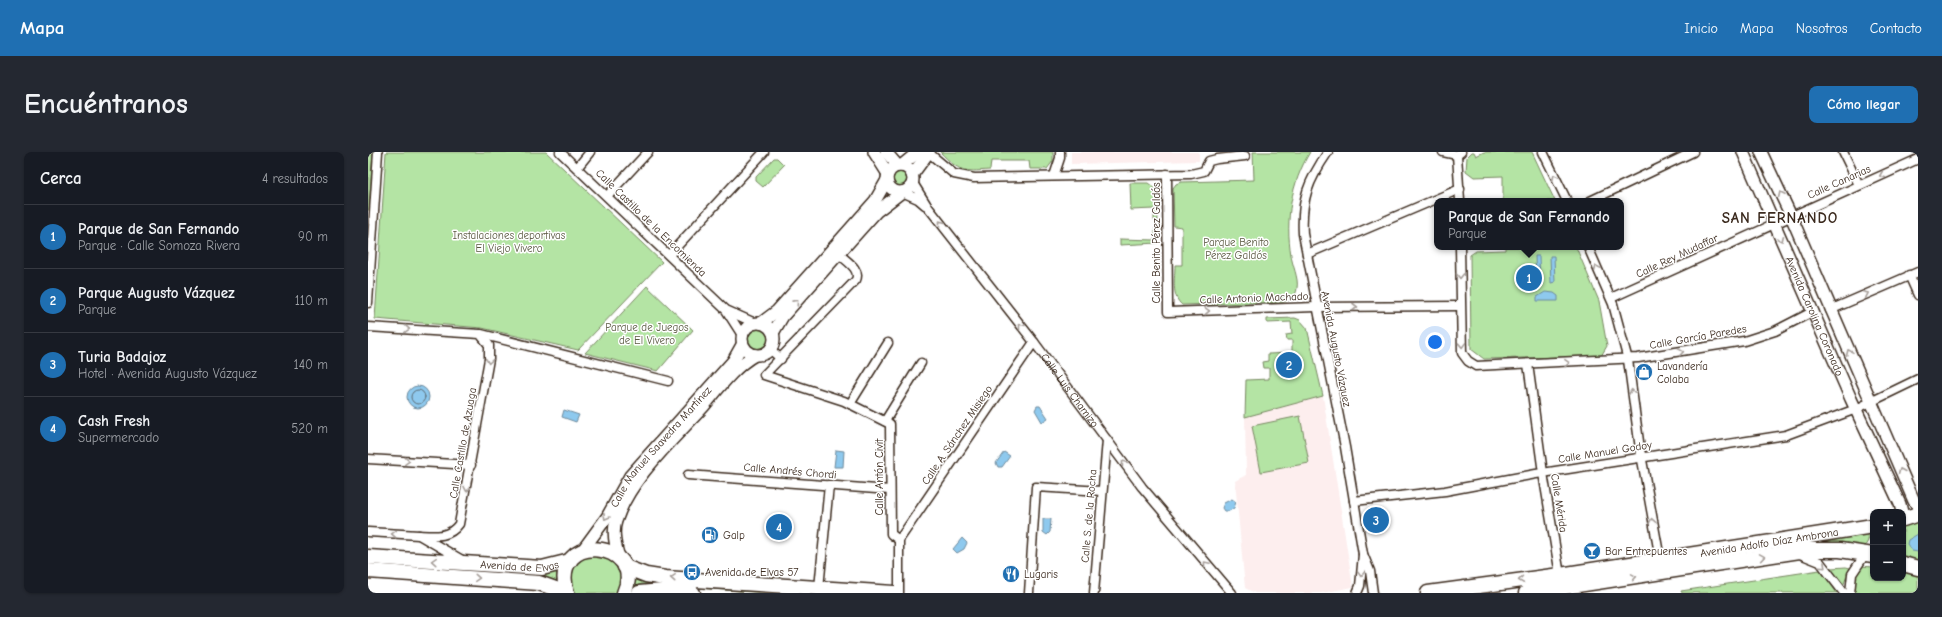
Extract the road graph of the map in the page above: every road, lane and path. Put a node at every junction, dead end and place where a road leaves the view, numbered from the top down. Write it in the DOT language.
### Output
graph roads {
  1 [pos="378,152"];
  2 [pos="560,152"];
  3 [pos="590,152"];
  4 [pos="648,152"];
  5 [pos="764,152"];
  6 [pos="874,152"];
  7 [pos="886,152"];
  8 [pos="926,152"];
  9 [pos="1328,152"];
  10 [pos="1443,152"];
  11 [pos="1544,152"];
  12 [pos="1691,152"];
  13 [pos="1743,152"];
  14 [pos="1761,152"];
  15 [pos="1843,152"];
  16 [pos="1460,153"];
  17 [pos="1060,155"];
  18 [pos="1245,156"];
  19 [pos="1918,160"];
  20 [pos="900,166"];
  21 [pos="577,168"];
  22 [pos="1167,174"];
  23 [pos="1071,175"];
  24 [pos="1054,176"];
  25 [pos="887,177"];
  26 [pos="912,179"];
  27 [pos="1859,185"];
  28 [pos="1460,189"];
  29 [pos="902,192"];
  30 [pos="607,196"];
  31 [pos="1439,198"];
  32 [pos="1460,198"];
  33 [pos="1566,198"];
  34 [pos="1596,198"];
  35 [pos="1434,200"];
  36 [pos="928,207"];
  37 [pos="371,214"];
  38 [pos="1791,216"];
  39 [pos="1774,223"];
  40 [pos="1460,250"];
  41 [pos="1589,250"];
  42 [pos="839,254"];
  43 [pos="1307,254"];
  44 [pos="669,256"];
  45 [pos="1918,272"];
  46 [pos="1909,275"];
  47 [pos="1918,295"];
  48 [pos="1611,298"];
  49 [pos="368,303"];
  50 [pos="1460,306"];
  51 [pos="1316,307"];
  52 [pos="726,310"];
  53 [pos="1830,310"];
  54 [pos="1814,311"];
  55 [pos="1168,312"];
  56 [pos="758,323"];
  57 [pos="368,327"];
  58 [pos="773,333"];
  59 [pos="480,334"];
  60 [pos="742,340"];
  61 [pos="1034,342"];
  62 [pos="888,343"];
  63 [pos="770,349"];
  64 [pos="755,355"];
  65 [pos="781,359"];
  66 [pos="1628,360"];
  67 [pos="921,363"];
  68 [pos="1528,364"];
  69 [pos="1918,379"];
  70 [pos="668,381"];
  71 [pos="1871,401"];
  72 [pos="850,404"];
  73 [pos="1856,409"];
  74 [pos="885,421"];
  75 [pos="1106,440"];
  76 [pos="1642,458"];
  77 [pos="368,459"];
  78 [pos="471,465"];
  79 [pos="1543,473"];
  80 [pos="688,475"];
  81 [pos="829,485"];
  82 [pos="890,490"];
  83 [pos="1102,491"];
  84 [pos="1354,501"];
  85 [pos="1918,506"];
  86 [pos="1901,509"];
  87 [pos="1918,514"];
  88 [pos="1906,517"];
  89 [pos="1870,526"];
  90 [pos="368,532"];
  91 [pos="419,536"];
  92 [pos="899,540"];
  93 [pos="582,551"];
  94 [pos="1793,552"];
  95 [pos="1363,554"];
  96 [pos="368,557"];
  97 [pos="1868,557"];
  98 [pos="1660,559"];
  99 [pos="570,561"];
  100 [pos="468,563"];
  101 [pos="622,564"];
  102 [pos="1906,565"];
  103 [pos="1918,568"];
  104 [pos="368,571"];
  105 [pos="1560,575"];
  106 [pos="1616,579"];
  107 [pos="819,588"];
  108 [pos="1373,589"];
  109 [pos="567,593"];
  110 [pos="624,593"];
  111 [pos="639,593"];
  112 [pos="693,593"];
  113 [pos="894,593"];
  114 [pos="899,593"];
  115 [pos="1028,593"];
  116 [pos="1094,593"];
  117 [pos="1232,593"];
  118 [pos="1357,593"];
  119 [pos="1381,593"];
  120 [pos="1428,593"];
  121 [pos="1530,593"];
  122 [pos="1844,593"];
  123 [pos="1850,593"];
  1 -- 37 [label="street"];
  2 -- 21 [label="street, Calle Castillo de la Encomienda"];
  3 -- 21 [label="street"];
  4 -- 30 [label="street"];
  5 -- 44 [label="street"];
  6 -- 25 [label="main road"];
  7 -- 20 [label="main road"];
  8 -- 20 [label="main road"];
  8 -- 24 [label="street"];
  8 -- 26 [label="main road"];
  9 -- 43 [label="street, Avenida Augusto Vázquez"];
  10 -- 16 [label="street"];
  33 -- 11 [label="street, one-way"];
  12 -- 34 [label="street"];
  13 -- 39 [label="main road, Avenida Carolina Coronado"];
  38 -- 14 [label="main road, Avenida Carolina Coronado, one-way"];
  15 -- 27 [label="street"];
  16 -- 28 [label="street"];
  17 -- 23 [label="street"];
  17 -- 24 [label="street"];
  18 -- 22 [label="street"];
  19 -- 27 [label="street, Calle Canarias, one-way"];
  20 -- 25 [label="main road"];
  20 -- 26 [label="main road"];
  21 -- 30 [label="street, Calle Castillo de la Encomienda"];
  22 -- 23 [label="street"];
  22 -- 55 [label="street, Calle Benito Pérez Galdós"];
  23 -- 24 [label="street"];
  25 -- 29 [label="main road"];
  25 -- 56 [label="main road"];
  26 -- 29 [label="main road"];
  26 -- 36 [label="street, Calle Luis Chamizo"];
  27 -- 38 [label="street, Calle Canarias"];
  28 -- 31 [label="street"];
  28 -- 32 [label="street"];
  29 -- 36 [label="street"];
  29 -- 42 [label="main road"];
  30 -- 44 [label="street, Calle Castillo de la Encomienda"];
  35 -- 43 [label="street"];
  61 -- 36 [label="street, Calle Luis Chamizo, one-way"];
  37 -- 49 [label="street"];
  38 -- 39 [label="street"];
  38 -- 53 [label="main road, Avenida Carolina Coronado"];
  39 -- 48 [label="street, Calle Rey Mudaffar"];
  39 -- 54 [label="main road, Avenida Carolina Coronado, one-way"];
  40 -- 50 [label="street, Calle García Paredes, one-way"];
  48 -- 41 [label="street, one-way"];
  58 -- 42 [label="main road, one-way"];
  42 -- 65 [label="street"];
  43 -- 51 [label="street, Avenida Augusto Vázquez"];
  44 -- 52 [label="street, Calle Castillo de la Encomienda"];
  45 -- 46 [label="street"];
  46 -- 47 [label="street"];
  53 -- 46 [label="street, one-way"];
  48 -- 66 [label="street"];
  51 -- 50 [label="street, Calle Antonio Machado, one-way"];
  50 -- 68 [label="street, Calle García Paredes, one-way"];
  55 -- 51 [label="street, Calle Antonio Machado, one-way"];
  51 -- 84 [label="street, Avenida Augusto Vázquez"];
  52 -- 56 [label="street, Calle Castillo de la Encomienda"];
  52 -- 60 [label="street, Calle Castillo de la Encomienda"];
  71 -- 53 [label="main road, Avenida Carolina Coronado, one-way"];
  66 -- 54 [label="street, Calle García Paredes, one-way"];
  54 -- 73 [label="main road, Avenida Carolina Coronado"];
  56 -- 58 [label="main road"];
  56 -- 60 [label="main road"];
  57 -- 59 [label="street, one-way"];
  58 -- 63 [label="main road"];
  59 -- 70 [label="street"];
  59 -- 78 [label="street, Calle Castillo de Azuaga, one-way"];
  60 -- 64 [label="main road"];
  60 -- 93 [label="main road, Calle Manuel Saavedra Martínez, one-way"];
  61 -- 75 [label="street, Calle Luis Chamizo"];
  61 -- 92 [label="street, Calle A. Sánchez Misiego"];
  62 -- 72 [label="street"];
  63 -- 64 [label="main road"];
  63 -- 65 [label="street"];
  64 -- 101 [label="main road, Calle Manuel Saavedra Martínez"];
  65 -- 72 [label="street"];
  68 -- 66 [label="street, Calle García Paredes, one-way"];
  76 -- 66 [label="street, one-way"];
  67 -- 74 [label="street"];
  68 -- 79 [label="street, Calle Mérida"];
  69 -- 71 [label="street"];
  71 -- 73 [label="street"];
  85 -- 71 [label="main road, Avenida Carolina Coronado, one-way"];
  72 -- 74 [label="street"];
  73 -- 76 [label="street, Calle Manuel Godoy"];
  73 -- 86 [label="main road, Avenida Carolina Coronado"];
  74 -- 82 [label="street, Calle Antón Civit"];
  75 -- 83 [label="street, Calle S. de la Rocha"];
  117 -- 75 [label="street, Calle Luis Chamizo, one-way"];
  76 -- 79 [label="street, Calle Manuel Godoy"];
  98 -- 76 [label="street, one-way"];
  77 -- 78 [label="street, one-way"];
  78 -- 91 [label="street, Calle Castillo de Azuaga, one-way"];
  79 -- 84 [label="street, Calle Manuel Godoy"];
  79 -- 105 [label="street, Calle Mérida"];
  80 -- 81 [label="street, Calle Andrés Chordi"];
  81 -- 82 [label="street, Calle Andrés Chordi"];
  81 -- 107 [label="street"];
  82 -- 92 [label="street, Calle Antón Civit"];
  83 -- 115 [label="street"];
  83 -- 116 [label="street, Calle S. de la Rocha"];
  84 -- 95 [label="street, Avenida Augusto Vázquez"];
  87 -- 88 [label="highway"];
  89 -- 98 [label="highway, Avenida Adolfo Díaz Ambrona"];
  91 -- 90 [label="street, Avenida de Elvas, one-way"];
  91 -- 100 [label="street, Avenida de Elvas"];
  92 -- 114 [label="street"];
  93 -- 99 [label="highway"];
  93 -- 101 [label="highway"];
  94 -- 97 [label="highway, Avenida Adolfo Díaz Ambrona"];
  106 -- 94 [label="highway, Avenida Adolfo Díaz Ambrona, one-way"];
  94 -- 122 [label="street, one-way"];
  95 -- 108 [label="street, Avenida Augusto Vázquez"];
  95 -- 118 [label="street, Avenida Augusto Vázquez, one-way"];
  100 -- 96 [label="highway, Avenida de Elvas, one-way"];
  97 -- 123 [label="street"];
  98 -- 105 [label="highway, Avenida Adolfo Díaz Ambrona"];
  99 -- 100 [label="highway, Avenida de Elvas"];
  99 -- 109 [label="highway"];
  107 -- 101 [label="highway, one-way"];
  101 -- 110 [label="highway"];
  102 -- 103 [label="highway"];
  104 -- 109 [label="highway, Avenida de Elvas, one-way"];
  105 -- 106 [label="highway"];
  105 -- 120 [label="highway, Avenida Adolfo Díaz Ambrona, one-way"];
  106 -- 121 [label="highway, Avenida Adolfo Díaz Ambrona"];
  107 -- 113 [label="highway"];
  108 -- 119 [label="street"];
  111 -- 112 [label="highway"];
}
